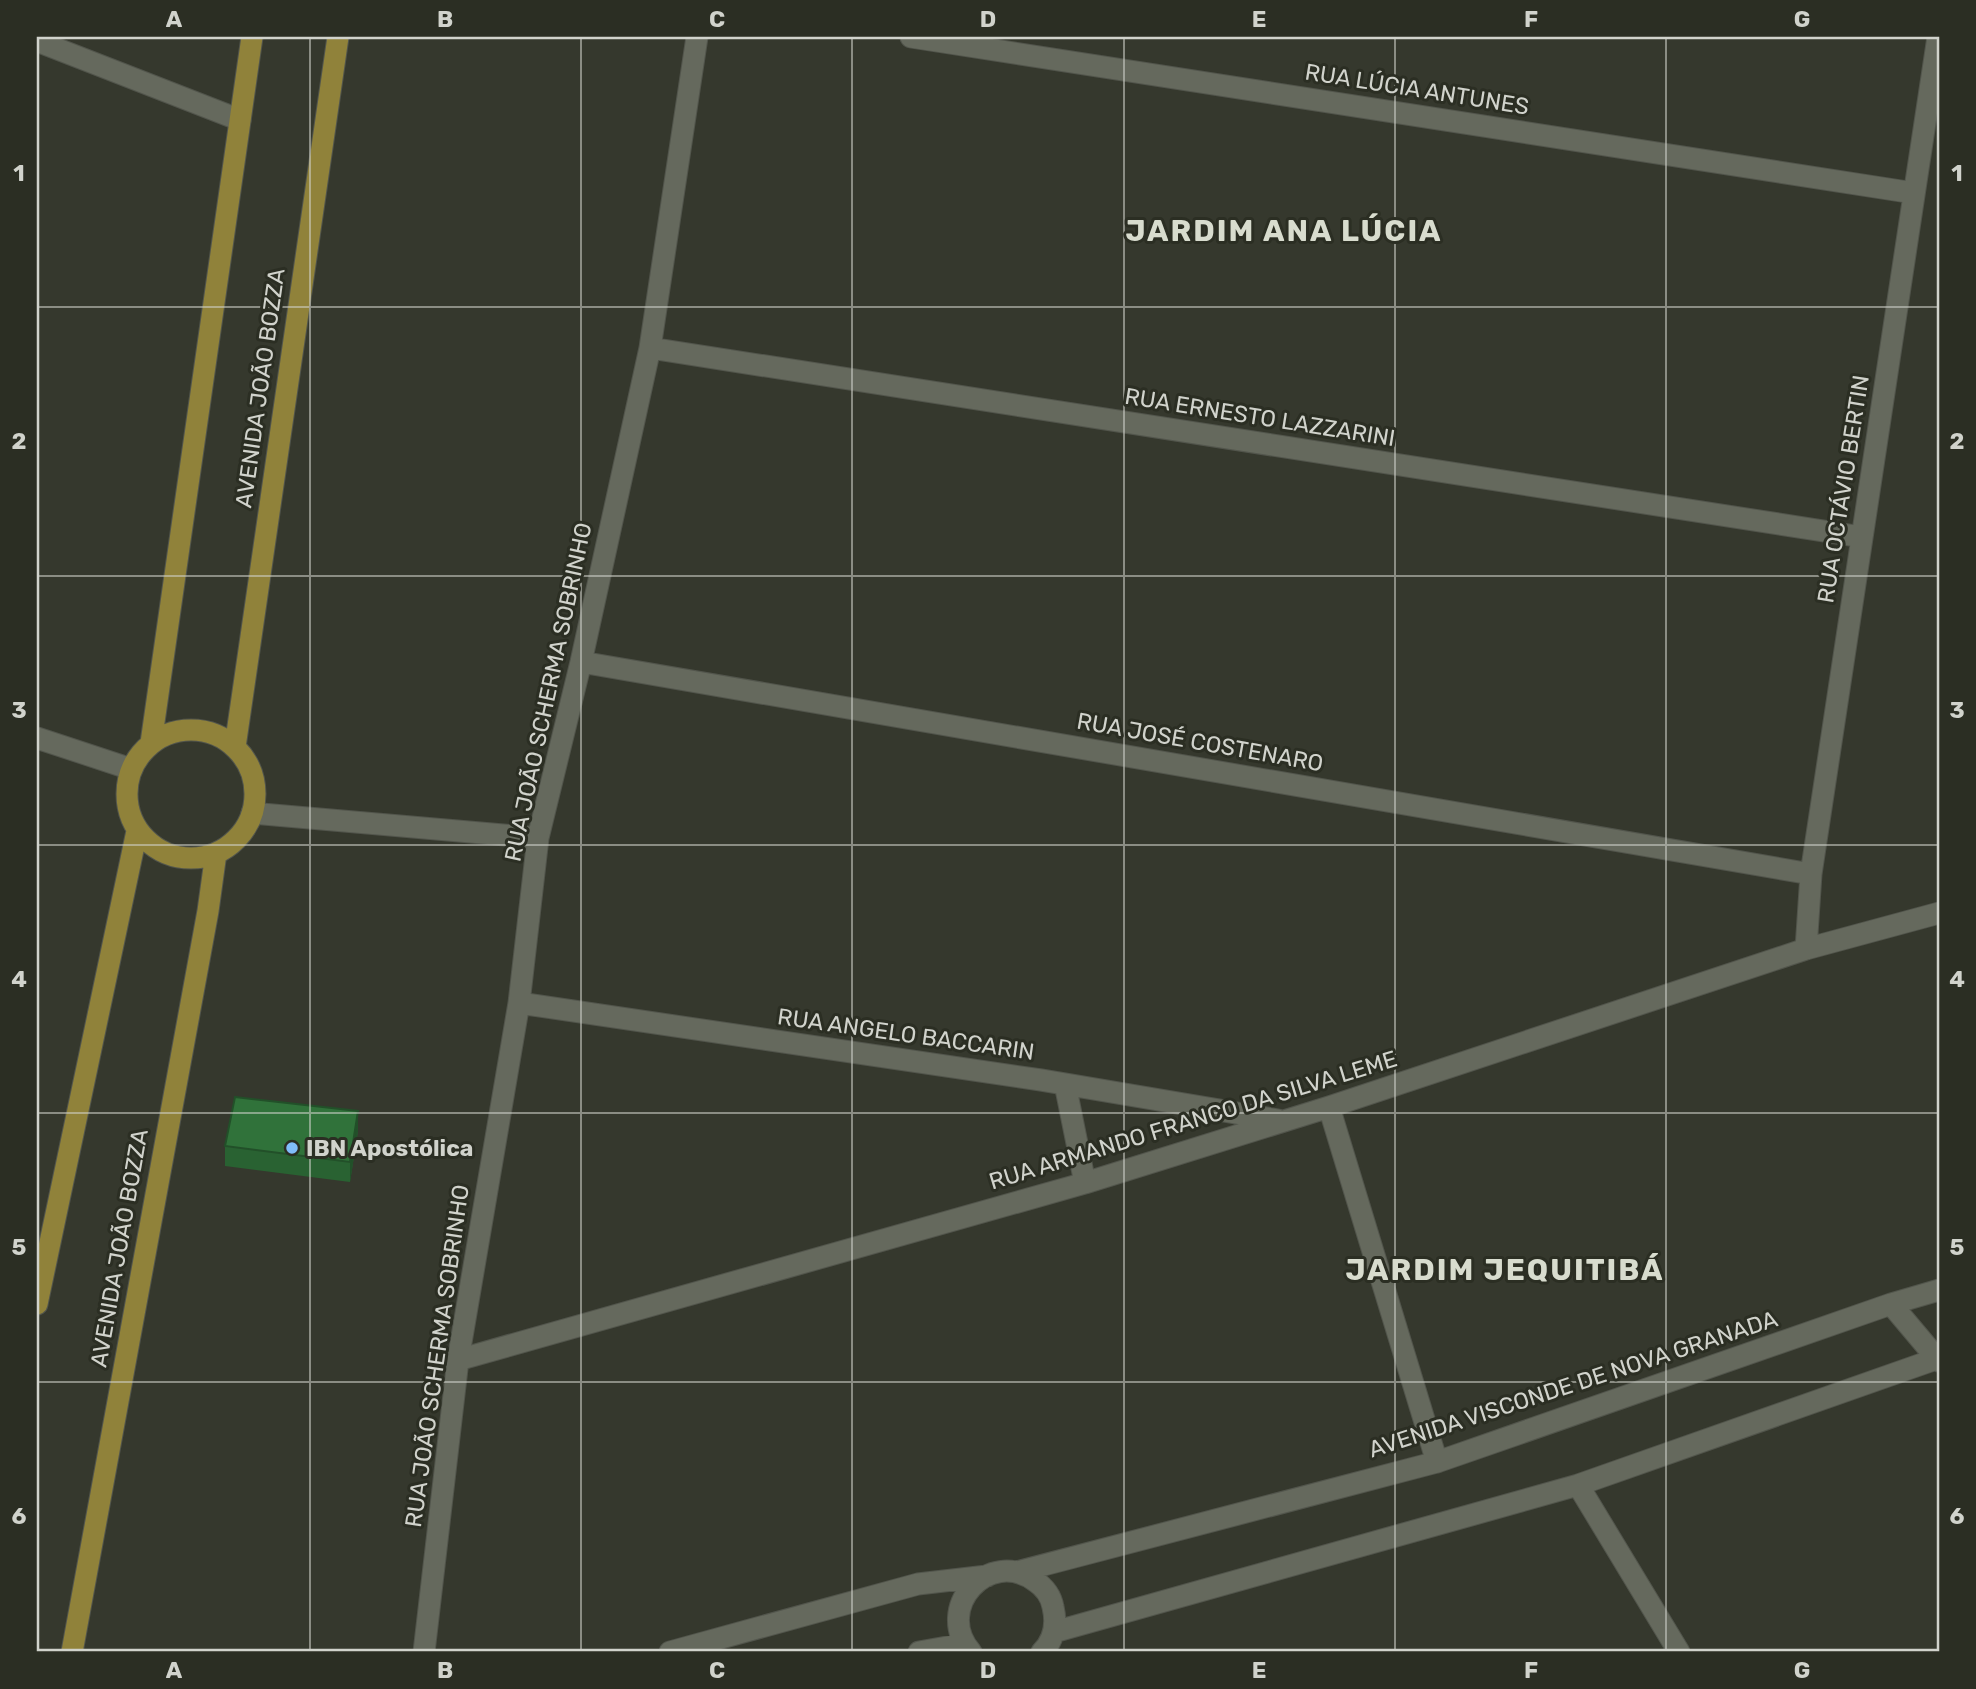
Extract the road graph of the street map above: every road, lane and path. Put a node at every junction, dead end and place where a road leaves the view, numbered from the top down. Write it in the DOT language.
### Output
graph roads {
  1 [pos="252,37"];
  2 [pos="338,37"];
  3 [pos="697,37"];
  4 [pos="911,37"];
  5 [pos="1938,37"];
  6 [pos="37,41"];
  7 [pos="240,120"];
  8 [pos="1914,192"];
  9 [pos="650,348"];
  10 [pos="1862,537"];
  11 [pos="581,662"];
  12 [pos="37,738"];
  13 [pos="152,743"];
  14 [pos="235,747"];
  15 [pos="131,769"];
  16 [pos="252,813"];
  17 [pos="137,831"];
  18 [pos="538,838"];
  19 [pos="216,853"];
  20 [pos="1811,874"];
  21 [pos="1939,913"];
  22 [pos="1806,950"];
  23 [pos="519,1003"];
  24 [pos="1065,1084"];
  25 [pos="1329,1107"];
  26 [pos="1284,1121"];
  27 [pos="1085,1183"];
  28 [pos="1939,1290"];
  29 [pos="37,1304"];
  30 [pos="1891,1304"];
  31 [pos="1939,1359"];
  32 [pos="458,1360"];
  33 [pos="1437,1462"];
  34 [pos="1578,1485"];
  35 [pos="1017,1572"];
  36 [pos="987,1576"];
  37 [pos="1048,1646"];
  38 [pos="968,1648"];
  39 [pos="72,1652"];
  40 [pos="424,1652"];
  41 [pos="670,1652"];
  42 [pos="919,1652"];
  43 [pos="1679,1652"];
  1 -- 7 [label="main road"];
  2 -- 14 [label="main road, AVENIDA JOÃO BOZZA"];
  3 -- 9 [label="street, RUA JOÃO SCHERMA SOBRINHO"];
  4 -- 8 [label="street, RUA LÚCIA ANTUNES"];
  5 -- 8 [label="street, RUA OCTÁVIO BERTIN"];
  6 -- 7 [label="street"];
  7 -- 13 [label="main road"];
  8 -- 10 [label="street, RUA OCTÁVIO BERTIN"];
  9 -- 10 [label="street, RUA ERNESTO LAZZARINI"];
  9 -- 11 [label="street, RUA JOÃO SCHERMA SOBRINHO"];
  10 -- 20 [label="street, RUA OCTÁVIO BERTIN"];
  11 -- 18 [label="street, RUA JOÃO SCHERMA SOBRINHO"];
  11 -- 20 [label="street, RUA JOSÉ COSTENARO"];
  12 -- 15 [label="street"];
  13 -- 14 [label="main road"];
  13 -- 15 [label="main road"];
  14 -- 16 [label="main road"];
  15 -- 17 [label="main road"];
  16 -- 18 [label="street"];
  16 -- 19 [label="main road"];
  17 -- 19 [label="main road"];
  17 -- 29 [label="main road"];
  18 -- 23 [label="street, RUA JOÃO SCHERMA SOBRINHO"];
  19 -- 39 [label="main road, AVENIDA JOÃO BOZZA"];
  20 -- 22 [label="street, RUA OCTÁVIO BERTIN"];
  21 -- 22 [label="street, RUA ARMANDO FRANCO DA SILVA LEME"];
  22 -- 25 [label="street, RUA ARMANDO FRANCO DA SILVA LEME"];
  23 -- 24 [label="street, RUA ANGELO BACCARIN"];
  23 -- 32 [label="street, RUA JOÃO SCHERMA SOBRINHO"];
  24 -- 26 [label="street, RUA ANGELO BACCARIN"];
  24 -- 27 [label="street"];
  25 -- 26 [label="street, RUA ARMANDO FRANCO DA SILVA LEME"];
  25 -- 33 [label="street"];
  26 -- 27 [label="street, RUA ARMANDO FRANCO DA SILVA LEME"];
  27 -- 32 [label="street, RUA ARMANDO FRANCO DA SILVA LEME"];
  28 -- 30 [label="street, AVENIDA VISCONDE DE NOVA GRANADA"];
  30 -- 31 [label="street"];
  30 -- 33 [label="street, AVENIDA VISCONDE DE NOVA GRANADA"];
  31 -- 34 [label="street"];
  32 -- 40 [label="street, RUA JOÃO SCHERMA SOBRINHO"];
  33 -- 35 [label="street, AVENIDA VISCONDE DE NOVA GRANADA"];
  34 -- 37 [label="street"];
  34 -- 43 [label="street"];
  35 -- 36 [label="street, AVENIDA VISCONDE DE NOVA GRANADA"];
  35 -- 37 [label="street"];
  36 -- 38 [label="street"];
  36 -- 41 [label="street"];
  38 -- 42 [label="street"];
}
